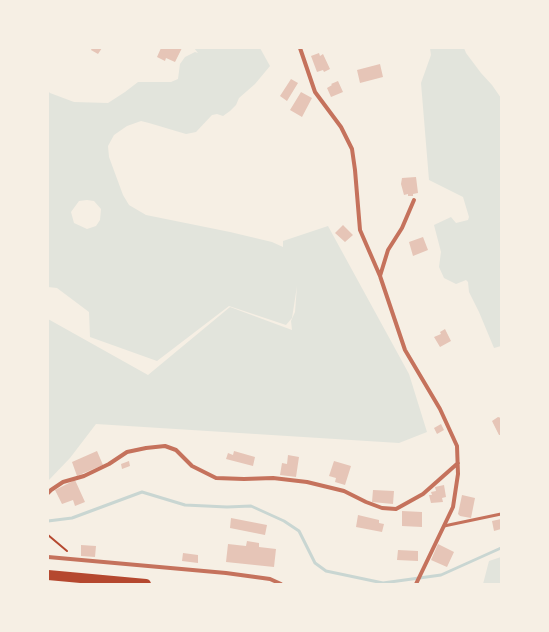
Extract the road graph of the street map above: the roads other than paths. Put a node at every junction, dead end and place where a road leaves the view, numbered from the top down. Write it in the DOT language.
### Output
graph roads {
  1 [pos="300,48"];
  2 [pos="414,200"];
  3 [pos="380,276"];
  4 [pos="458,463"];
  5 [pos="48,493"];
  6 [pos="501,514"];
  7 [pos="444,526"];
  8 [pos="48,557"];
  9 [pos="48,575"];
  10 [pos="146,584"];
  11 [pos="281,584"];
  12 [pos="416,584"];
  1 -- 3 [label="street"];
  2 -- 3 [label="street"];
  3 -- 4 [label="street"];
  4 -- 5 [label="street"];
  4 -- 7 [label="street"];
  6 -- 7 [label="lane"];
  7 -- 12 [label="street"];
  8 -- 11 [label="street"];
  9 -- 10 [label="main road"];
}
